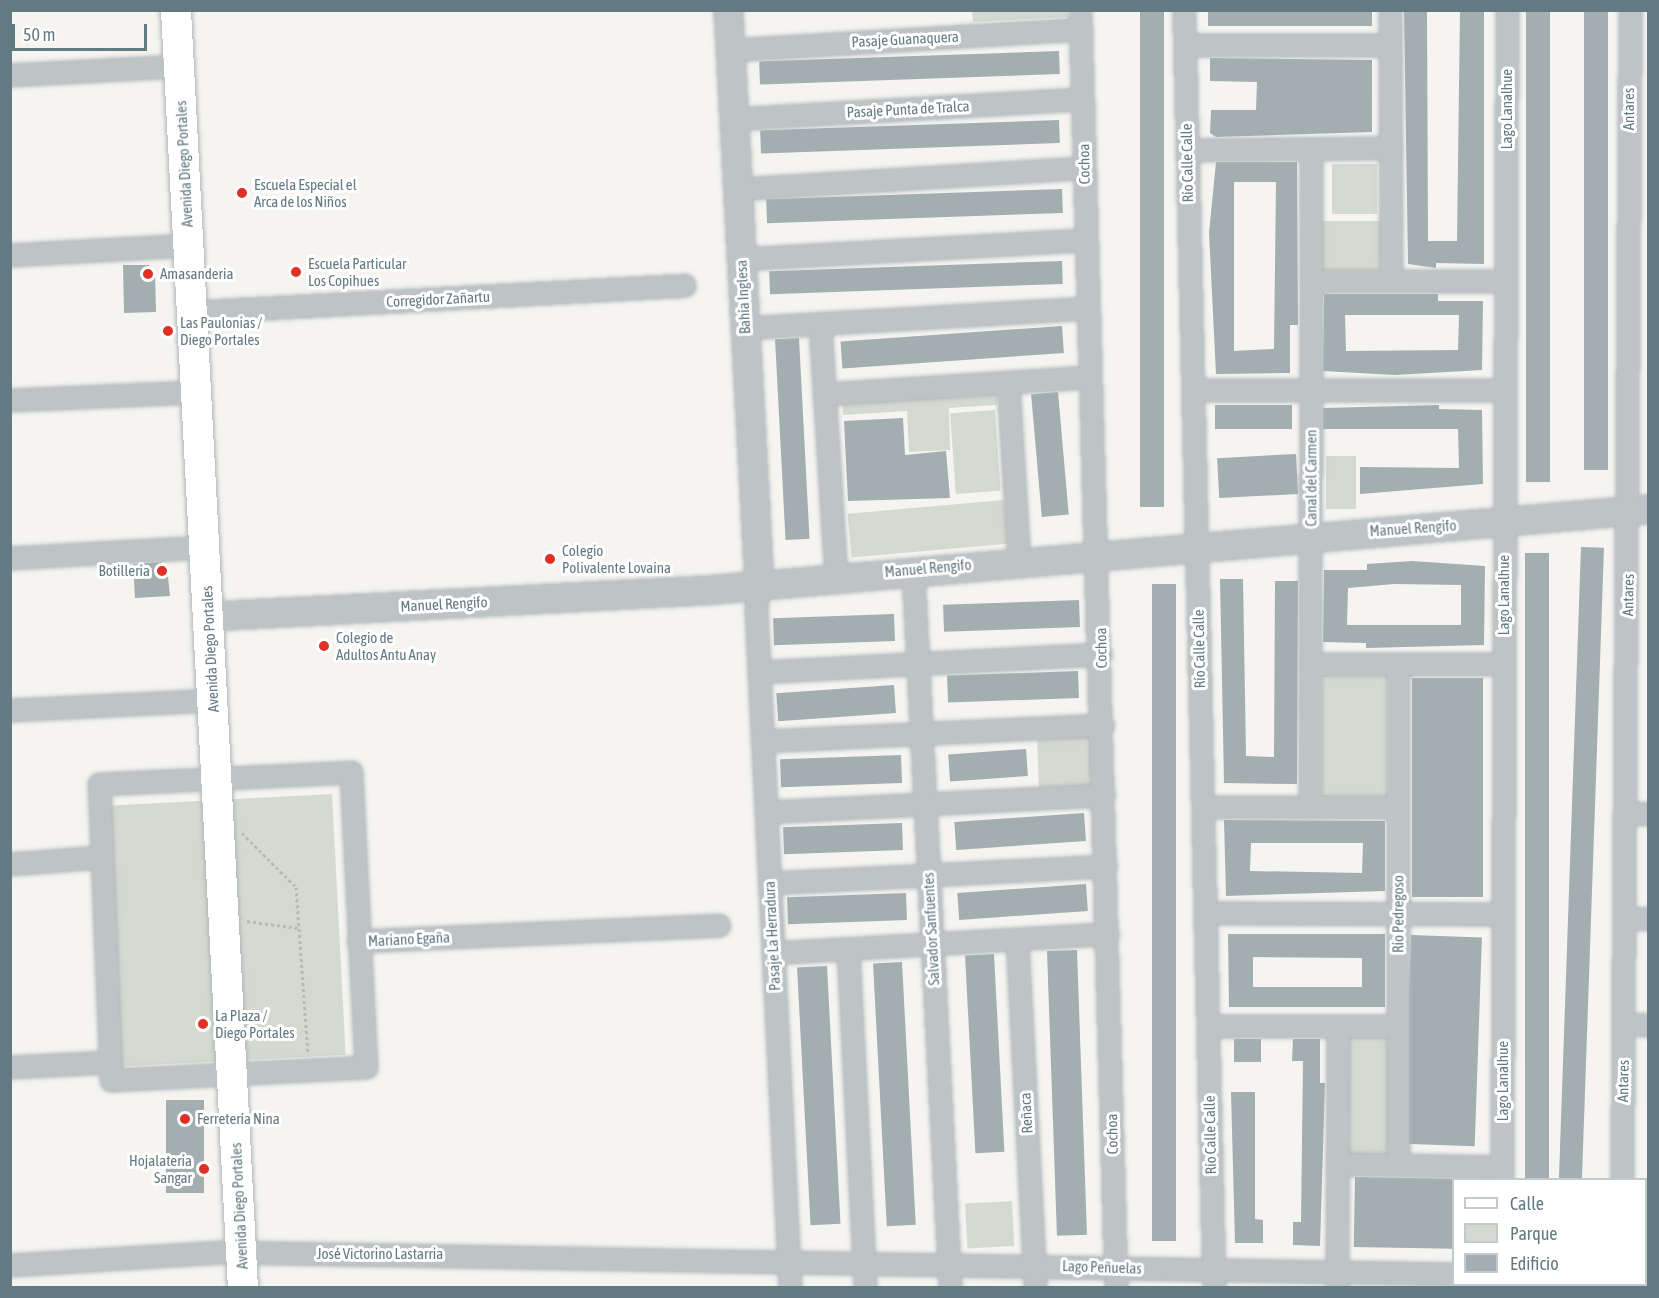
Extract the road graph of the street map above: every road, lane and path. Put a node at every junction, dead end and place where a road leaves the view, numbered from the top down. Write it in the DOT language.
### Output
graph roads {
  1 [pos="176,10"];
  2 [pos="728,10"];
  3 [pos="1184,10"];
  4 [pos="1390,10"];
  5 [pos="1508,10"];
  6 [pos="1630,10"];
  7 [pos="1080,20"];
  8 [pos="1185,45"];
  9 [pos="1390,45"];
  10 [pos="730,50"];
  11 [pos="179,66"];
  12 [pos="10,75"];
  13 [pos="1082,99"];
  14 [pos="734,119"];
  15 [pos="1311,148"];
  16 [pos="1391,148"];
  17 [pos="1187,150"];
  18 [pos="1084,168"];
  19 [pos="737,189"];
  20 [pos="1085,240"];
  21 [pos="188,245"];
  22 [pos="10,255"];
  23 [pos="741,259"];
  24 [pos="1639,270"];
  25 [pos="1311,281"];
  26 [pos="1391,281"];
  27 [pos="1506,281"];
  28 [pos="684,285"];
  29 [pos="1087,309"];
  30 [pos="192,312"];
  31 [pos="820,324"];
  32 [pos="744,328"];
  33 [pos="1639,374"];
  34 [pos="1088,377"];
  35 [pos="1008,382"];
  36 [pos="1193,390"];
  37 [pos="1311,390"];
  38 [pos="1505,390"];
  39 [pos="196,392"];
  40 [pos="824,394"];
  41 [pos="10,400"];
  42 [pos="1638,509"];
  43 [pos="1504,521"];
  44 [pos="1311,536"];
  45 [pos="1197,545"];
  46 [pos="204,548"];
  47 [pos="1092,554"];
  48 [pos="10,558"];
  49 [pos="1019,560"];
  50 [pos="913,570"];
  51 [pos="836,577"];
  52 [pos="759,584"];
  53 [pos="208,616"];
  54 [pos="1101,654"];
  55 [pos="918,664"];
  56 [pos="1311,664"];
  57 [pos="1398,664"];
  58 [pos="1504,664"];
  59 [pos="759,672"];
  60 [pos="212,700"];
  61 [pos="10,710"];
  62 [pos="1103,725"];
  63 [pos="921,733"];
  64 [pos="762,741"];
  65 [pos="216,778"];
  66 [pos="1104,795"];
  67 [pos="925,804"];
  68 [pos="1203,807"];
  69 [pos="1310,807"];
  70 [pos="1398,807"];
  71 [pos="766,812"];
  72 [pos="1625,813"];
  73 [pos="1648,814"];
  74 [pos="240,831"];
  75 [pos="101,857"];
  76 [pos="10,864"];
  77 [pos="1106,866"];
  78 [pos="928,875"];
  79 [pos="770,883"];
  80 [pos="1205,913"];
  81 [pos="1398,913"];
  82 [pos="1503,914"];
  83 [pos="1624,918"];
  84 [pos="1648,919"];
  85 [pos="244,921"];
  86 [pos="719,926"];
  87 [pos="299,928"];
  88 [pos="1107,934"];
  89 [pos="1017,939"];
  90 [pos="358,941"];
  91 [pos="932,944"];
  92 [pos="848,949"];
  93 [pos="773,953"];
  94 [pos="1623,1024"];
  95 [pos="1648,1025"];
  96 [pos="1208,1026"];
  97 [pos="1338,1026"];
  98 [pos="1398,1026"];
  99 [pos="110,1062"];
  100 [pos="10,1067"];
  101 [pos="310,1069"];
  102 [pos="232,1072"];
  103 [pos="1338,1164"];
  104 [pos="1398,1165"];
  105 [pos="1502,1173"];
  106 [pos="1622,1178"];
  107 [pos="242,1252"];
  108 [pos="750,1257"];
  109 [pos="789,1258"];
  110 [pos="863,1260"];
  111 [pos="949,1263"];
  112 [pos="10,1264"];
  113 [pos="1034,1265"];
  114 [pos="1452,1274"];
  115 [pos="1116,1278"];
  116 [pos="1214,1279"];
  117 [pos="1337,1280"];
  118 [pos="243,1287"];
  119 [pos="790,1287"];
  120 [pos="864,1287"];
  121 [pos="950,1287"];
  122 [pos="1035,1287"];
  1 -- 11 [label="main road, Avenida Diego Portales"];
  2 -- 10 [label="street, Bahía Inglesa"];
  3 -- 8 [label="street, Río Calle Calle"];
  4 -- 9 [label="street"];
  5 -- 27 [label="street, Lago Lanalhue"];
  6 -- 24 [label="street, Antares"];
  7 -- 10 [label="street, Pasaje Guanaquera"];
  7 -- 13 [label="street, Cochoa"];
  8 -- 9 [label="street"];
  8 -- 17 [label="street, Río Calle Calle"];
  9 -- 16 [label="street"];
  10 -- 14 [label="street, Bahía Inglesa"];
  11 -- 12 [label="street"];
  11 -- 21 [label="main road, Avenida Diego Portales"];
  13 -- 14 [label="street, Pasaje Punta de Tralca"];
  13 -- 18 [label="street, Cochoa"];
  14 -- 19 [label="street, Bahía Inglesa"];
  15 -- 16 [label="street"];
  15 -- 17 [label="street"];
  15 -- 25 [label="street, Canal del Carmen"];
  16 -- 26 [label="street"];
  17 -- 36 [label="street, Río Calle Calle"];
  18 -- 19 [label="street"];
  18 -- 20 [label="street, Cochoa"];
  19 -- 23 [label="street, Bahía Inglesa"];
  20 -- 23 [label="street"];
  20 -- 29 [label="street, Cochoa"];
  21 -- 22 [label="street"];
  21 -- 30 [label="main road, Avenida Diego Portales"];
  23 -- 32 [label="street, Bahía Inglesa"];
  24 -- 33 [label="street, Antares"];
  25 -- 26 [label="street"];
  25 -- 37 [label="street, Canal del Carmen"];
  26 -- 27 [label="street"];
  27 -- 38 [label="street, Lago Lanalhue"];
  28 -- 30 [label="street, Corregidor Zañartu"];
  29 -- 31 [label="street"];
  29 -- 34 [label="street, Cochoa"];
  30 -- 39 [label="main road, Avenida Diego Portales"];
  31 -- 32 [label="street"];
  31 -- 40 [label="street"];
  32 -- 52 [label="street, Bahía Inglesa"];
  33 -- 42 [label="street, Antares"];
  34 -- 35 [label="street"];
  34 -- 47 [label="street, Cochoa"];
  35 -- 40 [label="street"];
  35 -- 49 [label="street"];
  36 -- 37 [label="street"];
  36 -- 45 [label="street, Río Calle Calle"];
  37 -- 38 [label="street"];
  37 -- 44 [label="street, Canal del Carmen"];
  38 -- 43 [label="street, Lago Lanalhue"];
  39 -- 41 [label="street"];
  39 -- 46 [label="main road, Avenida Diego Portales"];
  40 -- 51 [label="street"];
  42 -- 43 [label="street, Manuel Rengifo"];
  42 -- 72 [label="street, Antares"];
  43 -- 44 [label="street, Manuel Rengifo"];
  43 -- 58 [label="street, Lago Lanalhue"];
  44 -- 45 [label="street, Manuel Rengifo"];
  44 -- 56 [label="street, Canal del Carmen"];
  45 -- 47 [label="street, Manuel Rengifo"];
  45 -- 68 [label="street, Río Calle Calle"];
  46 -- 48 [label="street"];
  46 -- 53 [label="main road, Avenida Diego Portales"];
  47 -- 49 [label="street, Manuel Rengifo"];
  47 -- 54 [label="street, Cochoa"];
  49 -- 50 [label="street, Manuel Rengifo"];
  50 -- 51 [label="street, Manuel Rengifo"];
  50 -- 55 [label="street, Salvador Sanfuentes"];
  51 -- 52 [label="street, Manuel Rengifo"];
  52 -- 53 [label="street, Manuel Rengifo"];
  52 -- 59 [label="street, Pasaje La Herradura"];
  53 -- 60 [label="main road, Avenida Diego Portales"];
  54 -- 55 [label="street"];
  54 -- 62 [label="street, Cochoa"];
  55 -- 59 [label="street"];
  55 -- 63 [label="street, Salvador Sanfuentes"];
  56 -- 57 [label="street"];
  56 -- 69 [label="street, Canal del Carmen"];
  57 -- 58 [label="street"];
  57 -- 70 [label="street, Río Pedregoso"];
  58 -- 82 [label="street, Lago Lanalhue"];
  59 -- 64 [label="street, Pasaje La Herradura"];
  60 -- 61 [label="street"];
  60 -- 65 [label="main road, Avenida Diego Portales"];
  62 -- 63 [label="street"];
  62 -- 66 [label="street, Cochoa"];
  63 -- 64 [label="street"];
  63 -- 67 [label="street, Salvador Sanfuentes"];
  64 -- 71 [label="street, Pasaje La Herradura"];
  65 -- 75 [label="street"];
  65 -- 90 [label="street"];
  65 -- 102 [label="main road, Avenida Diego Portales"];
  66 -- 67 [label="street"];
  66 -- 77 [label="street, Cochoa"];
  67 -- 71 [label="street"];
  67 -- 78 [label="street, Salvador Sanfuentes"];
  68 -- 69 [label="street"];
  68 -- 80 [label="street, Río Calle Calle"];
  69 -- 70 [label="street"];
  70 -- 81 [label="street, Río Pedregoso"];
  71 -- 79 [label="street, Pasaje La Herradura"];
  72 -- 73 [label="street"];
  72 -- 83 [label="street, Antares"];
  74 -- 87 [label="path"];
  75 -- 76 [label="street"];
  75 -- 99 [label="street"];
  77 -- 78 [label="street"];
  77 -- 88 [label="street, Cochoa"];
  78 -- 79 [label="street"];
  78 -- 91 [label="street, Salvador Sanfuentes"];
  79 -- 93 [label="street, Pasaje La Herradura"];
  80 -- 81 [label="street"];
  80 -- 96 [label="street, Río Calle Calle"];
  81 -- 82 [label="street"];
  81 -- 98 [label="street, Río Pedregoso"];
  82 -- 105 [label="street, Lago Lanalhue"];
  83 -- 84 [label="street"];
  83 -- 94 [label="street, Antares"];
  85 -- 87 [label="path"];
  86 -- 90 [label="street, Mariano Egaña"];
  87 -- 101 [label="path"];
  88 -- 89 [label="street"];
  88 -- 115 [label="street, Cochoa"];
  89 -- 91 [label="street"];
  89 -- 113 [label="street, Reñaca"];
  90 -- 101 [label="street, Mariano Egaña"];
  91 -- 92 [label="street"];
  91 -- 111 [label="street, Salvador Sanfuentes"];
  92 -- 93 [label="street"];
  92 -- 110 [label="street"];
  93 -- 109 [label="street, Pasaje La Herradura"];
  94 -- 95 [label="street"];
  94 -- 106 [label="street, Antares"];
  96 -- 97 [label="street"];
  96 -- 116 [label="street, Río Calle Calle"];
  97 -- 98 [label="street"];
  97 -- 103 [label="street"];
  98 -- 104 [label="street, Río Pedregoso"];
  99 -- 100 [label="street"];
  99 -- 102 [label="street, Mariano Egaña"];
  101 -- 102 [label="street, Mariano Egaña"];
  102 -- 107 [label="main road, Avenida Diego Portales"];
  103 -- 104 [label="street"];
  103 -- 117 [label="street"];
  104 -- 105 [label="street"];
  107 -- 108 [label="street, José Victorino Lastarria"];
  107 -- 112 [label="street, José Victorino Lastarria"];
  107 -- 118 [label="main road, Avenida Diego Portales"];
  108 -- 109 [label="street, Lago Peñuelas"];
  109 -- 110 [label="street, Lago Peñuelas"];
  109 -- 119 [label="street, Pasaje La Herradura"];
  110 -- 111 [label="street, Lago Peñuelas"];
  110 -- 120 [label="street"];
  111 -- 113 [label="street, Lago Peñuelas"];
  111 -- 121 [label="street, Salvador Sanfuentes"];
  113 -- 115 [label="street, Lago Peñuelas"];
  113 -- 122 [label="street, Reñaca"];
  114 -- 117 [label="street, Lago Peñuelas"];
  115 -- 116 [label="street, Lago Peñuelas"];
  116 -- 117 [label="street, Lago Peñuelas"];
}
